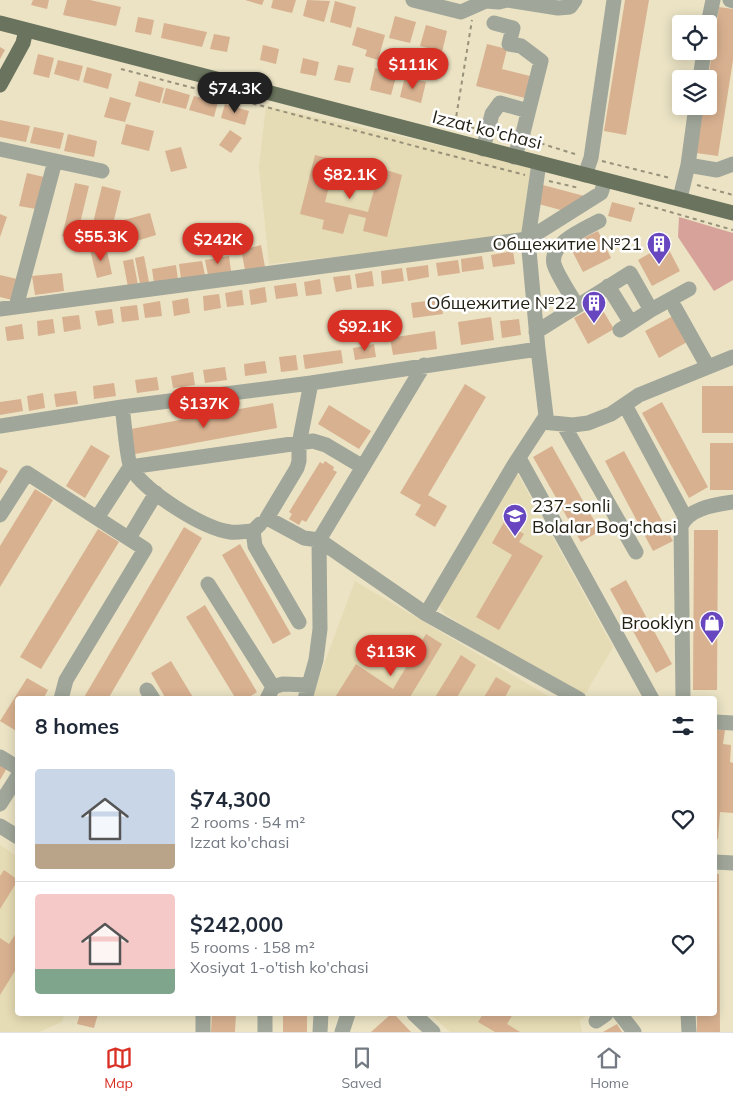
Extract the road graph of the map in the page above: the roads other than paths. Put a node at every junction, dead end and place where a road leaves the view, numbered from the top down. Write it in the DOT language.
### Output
graph roads {
  1 [pos="413,0"];
  2 [pos="507,0"];
  3 [pos="575,0"];
  4 [pos="614,0"];
  5 [pos="713,0"];
  6 [pos="442,3"];
  7 [pos="710,15"];
  8 [pos="0,23"];
  9 [pos="494,23"];
  10 [pos="26,30"];
  11 [pos="0,85"];
  12 [pos="528,111"];
  13 [pos="695,115"];
  14 [pos="0,149"];
  15 [pos="483,149"];
  16 [pos="514,157"];
  17 [pos="55,161"];
  18 [pos="538,163"];
  19 [pos="733,164"];
  20 [pos="688,165"];
  21 [pos="102,171"];
  22 [pos="585,175"];
  23 [pos="603,187"];
  24 [pos="680,198"];
  25 [pos="733,213"];
  26 [pos="565,216"];
  27 [pos="600,221"];
  28 [pos="575,235"];
  29 [pos="528,240"];
  30 [pos="608,286"];
  31 [pos="689,289"];
  32 [pos="577,306"];
  33 [pos="16,307"];
  34 [pos="675,308"];
  35 [pos="0,309"];
  36 [pos="652,310"];
  37 [pos="536,332"];
  38 [pos="538,349"];
  39 [pos="733,357"];
  40 [pos="424,365"];
  41 [pos="708,367"];
  42 [pos="311,383"];
  43 [pos="625,405"];
  44 [pos="122,407"];
  45 [pos="542,422"];
  46 [pos="563,424"];
  47 [pos="0,426"];
  48 [pos="299,444"];
  49 [pos="519,458"];
  50 [pos="130,467"];
  51 [pos="363,467"];
  52 [pos="156,493"];
  53 [pos="733,502"];
  54 [pos="0,515"];
  55 [pos="685,517"];
  56 [pos="97,518"];
  57 [pos="267,518"];
  58 [pos="253,531"];
  59 [pos="129,538"];
  60 [pos="319,540"];
  61 [pos="636,552"];
  62 [pos="208,584"];
  63 [pos="426,614"];
  64 [pos="299,622"];
  65 [pos="307,692"];
  66 [pos="270,693"];
  67 [pos="62,696"];
  68 [pos="574,696"];
  69 [pos="650,696"];
  70 [pos="683,696"];
  71 [pos="717,722"];
  72 [pos="733,723"];
  73 [pos="0,757"];
  74 [pos="15,766"];
  75 [pos="15,781"];
  76 [pos="0,804"];
  77 [pos="0,826"];
  78 [pos="15,835"];
  79 [pos="717,862"];
  80 [pos="733,863"];
  81 [pos="203,1016"];
  82 [pos="265,1016"];
  83 [pos="321,1016"];
  84 [pos="347,1016"];
  85 [pos="416,1016"];
  86 [pos="622,1016"];
  87 [pos="688,1016"];
  88 [pos="203,1032"];
  89 [pos="265,1032"];
  90 [pos="320,1032"];
  91 [pos="342,1032"];
  92 [pos="433,1032"];
  93 [pos="634,1032"];
  94 [pos="689,1032"];
  1 -- 6 [label="street"];
  2 -- 3 [label="street"];
  2 -- 6 [label="street"];
  4 -- 22 [label="street"];
  5 -- 7 [label="street"];
  8 -- 10 [label="main road, Izzat ko'chasi"];
  9 -- 12 [label="street"];
  10 -- 11 [label="main road"];
  10 -- 15 [label="main road, Izzat ko'chasi"];
  12 -- 15 [label="street"];
  12 -- 16 [label="street"];
  13 -- 20 [label="street"];
  14 -- 17 [label="street"];
  15 -- 16 [label="main road, Izzat ko'chasi"];
  16 -- 18 [label="main road, Izzat ko'chasi"];
  17 -- 21 [label="street"];
  17 -- 33 [label="street"];
  18 -- 22 [label="main road, Izzat ko'chasi"];
  18 -- 29 [label="street"];
  19 -- 20 [label="street"];
  20 -- 24 [label="street"];
  22 -- 23 [label="main road, Izzat ko'chasi"];
  23 -- 24 [label="main road, Izzat ko'chasi"];
  23 -- 26 [label="street"];
  24 -- 25 [label="main road, Izzat ko'chasi"];
  26 -- 28 [label="street"];
  26 -- 29 [label="street"];
  27 -- 28 [label="street"];
  28 -- 32 [label="street"];
  29 -- 33 [label="street"];
  29 -- 37 [label="street"];
  30 -- 32 [label="street"];
  30 -- 36 [label="street"];
  30 -- 36 [label="street"];
  31 -- 36 [label="street"];
  32 -- 37 [label="street"];
  33 -- 35 [label="street"];
  34 -- 41 [label="street"];
  37 -- 38 [label="street"];
  38 -- 40 [label="street"];
  38 -- 45 [label="street"];
  39 -- 41 [label="street"];
  40 -- 42 [label="street"];
  40 -- 51 [label="street"];
  41 -- 43 [label="street"];
  42 -- 44 [label="street"];
  42 -- 48 [label="street"];
  43 -- 46 [label="street"];
  43 -- 55 [label="street"];
  44 -- 47 [label="street"];
  44 -- 50 [label="street"];
  45 -- 46 [label="street"];
  45 -- 49 [label="street"];
  46 -- 61 [label="street"];
  48 -- 50 [label="street"];
  48 -- 51 [label="street"];
  48 -- 57 [label="street"];
  49 -- 63 [label="street"];
  49 -- 69 [label="street"];
  50 -- 52 [label="street"];
  50 -- 56 [label="street"];
  51 -- 60 [label="street"];
  52 -- 58 [label="street"];
  52 -- 59 [label="street"];
  53 -- 55 [label="street"];
  54 -- 56 [label="street"];
  55 -- 70 [label="street"];
  56 -- 59 [label="street"];
  57 -- 58 [label="street"];
  57 -- 60 [label="street"];
  58 -- 64 [label="street"];
  59 -- 67 [label="street"];
  60 -- 63 [label="street"];
  60 -- 65 [label="street"];
  62 -- 66 [label="street"];
  63 -- 68 [label="street"];
  65 -- 66 [label="street"];
  71 -- 72 [label="street"];
  73 -- 74 [label="street"];
  75 -- 76 [label="street"];
  77 -- 78 [label="street"];
  79 -- 80 [label="street"];
  81 -- 88 [label="street"];
  82 -- 89 [label="street"];
  83 -- 90 [label="street"];
  84 -- 91 [label="street"];
  85 -- 92 [label="street"];
  86 -- 93 [label="street"];
  87 -- 94 [label="street"];
}
